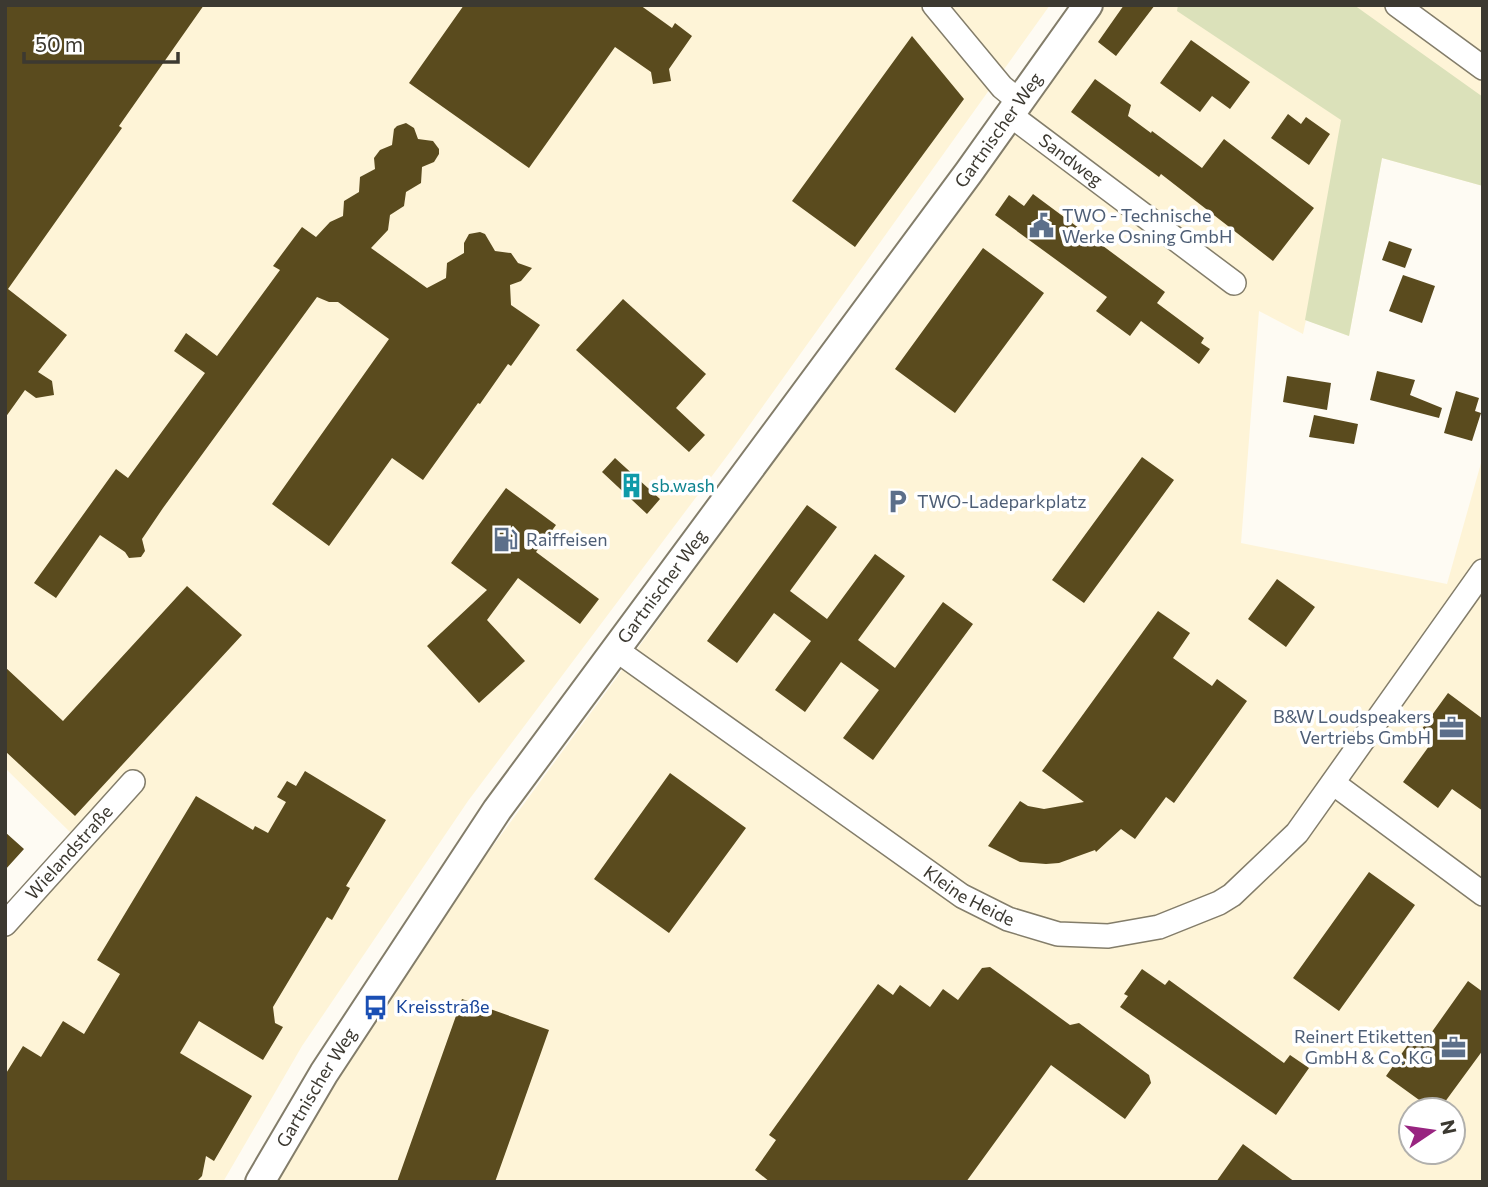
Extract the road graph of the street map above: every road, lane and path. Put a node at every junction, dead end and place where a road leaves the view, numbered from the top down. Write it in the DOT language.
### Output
graph roads {
  1 [pos="934,5"];
  2 [pos="1088,5"];
  3 [pos="1397,5"];
  4 [pos="1483,68"];
  5 [pos="1014,107"];
  6 [pos="1234,283"];
  7 [pos="1483,571"];
  8 [pos="615,649"];
  9 [pos="132,782"];
  10 [pos="1333,783"];
  11 [pos="1483,894"];
  12 [pos="5,923"];
  13 [pos="260,1182"];
  1 -- 5 [label="street, Sandweg"];
  2 -- 5 [label="street, Gartnischer Weg"];
  3 -- 4 [label="street"];
  5 -- 6 [label="street, Sandweg"];
  5 -- 8 [label="street, Gartnischer Weg"];
  7 -- 10 [label="street, Kleine Heide"];
  8 -- 10 [label="street, Kleine Heide"];
  8 -- 13 [label="street, Gartnischer Weg"];
  9 -- 12 [label="street, Wielandstraße"];
  10 -- 11 [label="street"];
}
